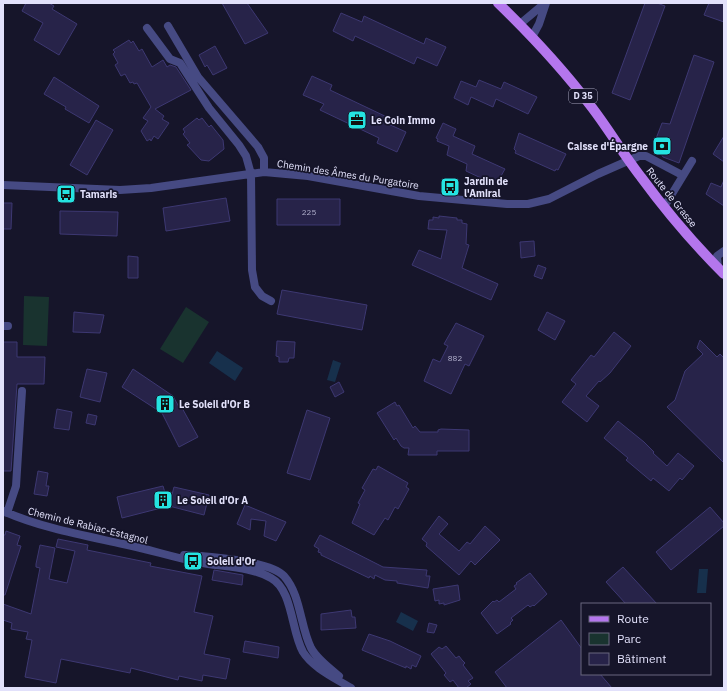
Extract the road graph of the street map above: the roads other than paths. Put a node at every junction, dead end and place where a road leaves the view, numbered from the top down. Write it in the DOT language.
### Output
graph roads {
  1 [pos="498,3"];
  2 [pos="545,3"];
  3 [pos="520,24"];
  4 [pos="168,26"];
  5 [pos="147,28"];
  6 [pos="532,37"];
  7 [pos="629,160"];
  8 [pos="692,161"];
  9 [pos="264,172"];
  10 [pos="251,174"];
  11 [pos="682,175"];
  12 [pos="3,185"];
  13 [pos="664,206"];
  14 [pos="724,251"];
  15 [pos="722,270"];
  16 [pos="271,301"];
  17 [pos="22,392"];
  18 [pos="5,512"];
  19 [pos="170,554"];
  20 [pos="302,623"];
  21 [pos="294,625"];
  22 [pos="352,688"];
  1 -- 3 [label="main road, Route de Grasse / D 35"];
  2 -- 3 [label="street"];
  2 -- 6 [label="street"];
  3 -- 6 [label="main road, Route de Grasse / D 35"];
  4 -- 9 [label="street"];
  5 -- 10 [label="street"];
  6 -- 7 [label="main road, Route de Grasse / D 35"];
  7 -- 9 [label="street, Chemin des Âmes du Purgatoire"];
  7 -- 11 [label="street, Chemin des Âmes du Purgatoire"];
  7 -- 13 [label="main road, Route de Grasse / D 35"];
  8 -- 11 [label="street"];
  9 -- 10 [label="street, Chemin des Âmes du Purgatoire"];
  10 -- 12 [label="street, Chemin des Âmes du Purgatoire"];
  10 -- 16 [label="street"];
  11 -- 13 [label="street"];
  13 -- 15 [label="main road, Route de Grasse / D 35"];
  14 -- 15 [label="street"];
  17 -- 18 [label="street"];
  18 -- 19 [label="street, Chemin de Rabiac-Estagnol"];
  19 -- 20 [label="street, Chemin de Rabiac-Estagnol"];
  19 -- 21 [label="street, Chemin de Rabiac-Estagnol"];
  20 -- 21 [label="street"];
  20 -- 22 [label="street, Chemin de Rabiac-Estagnol"];
  21 -- 22 [label="street, Chemin de Rabiac-Estagnol"];
}
